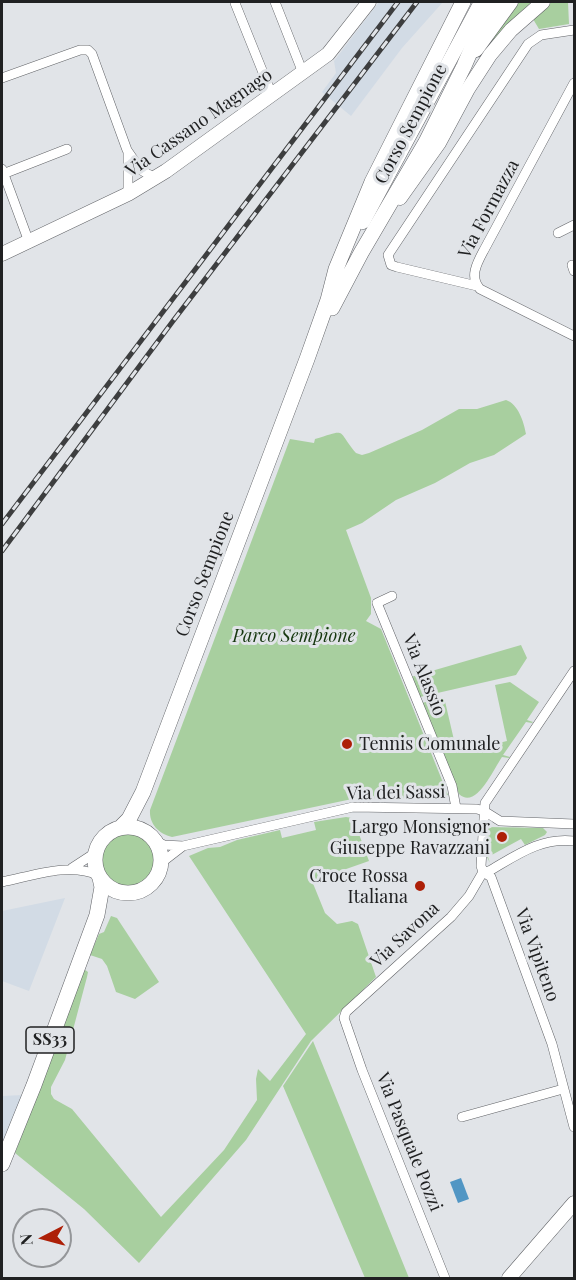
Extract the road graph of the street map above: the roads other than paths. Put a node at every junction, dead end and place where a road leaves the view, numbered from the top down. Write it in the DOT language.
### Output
graph roads {
  1 [pos="275,2"];
  2 [pos="369,2"];
  3 [pos="463,2"];
  4 [pos="481,2"];
  5 [pos="495,2"];
  6 [pos="510,2"];
  7 [pos="543,2"];
  8 [pos="235,3"];
  9 [pos="574,30"];
  10 [pos="464,66"];
  11 [pos="303,73"];
  12 [pos="2,78"];
  13 [pos="574,83"];
  14 [pos="273,95"];
  15 [pos="67,149"];
  16 [pos="127,150"];
  17 [pos="2,171"];
  18 [pos="155,178"];
  19 [pos="128,194"];
  20 [pos="574,225"];
  21 [pos="558,233"];
  22 [pos="29,242"];
  23 [pos="2,254"];
  24 [pos="361,254"];
  25 [pos="477,286"];
  26 [pos="328,300"];
  27 [pos="574,336"];
  28 [pos="307,359"];
  29 [pos="392,596"];
  30 [pos="574,671"];
  31 [pos="139,802"];
  32 [pos="456,808"];
  33 [pos="484,811"];
  34 [pos="547,823"];
  35 [pos="574,824"];
  36 [pos="120,828"];
  37 [pos="149,836"];
  38 [pos="574,842"];
  39 [pos="537,844"];
  40 [pos="183,846"];
  41 [pos="95,853"];
  42 [pos="161,863"];
  43 [pos="70,869"];
  44 [pos="483,872"];
  45 [pos="99,877"];
  46 [pos="2,882"];
  47 [pos="122,893"];
  48 [pos="97,915"];
  49 [pos="344,1018"];
  50 [pos="563,1089"];
  51 [pos="462,1118"];
  52 [pos="574,1126"];
  53 [pos="2,1164"];
  54 [pos="574,1203"];
  55 [pos="445,1278"];
  56 [pos="509,1278"];
  1 -- 11 [label="street"];
  2 -- 11 [label="main road, Via Cassano Magnago"];
  3 -- 26 [label="main road, Corso Sempione"];
  4 -- 26 [label="main road"];
  5 -- 10 [label="main road, Corso Sempione"];
  6 -- 10 [label="main road"];
  7 -- 24 [label="main road"];
  8 -- 14 [label="street"];
  9 -- 25 [label="street"];
  10 -- 24 [label="main road, Corso Sempione"];
  11 -- 14 [label="main road, Via Cassano Magnago"];
  12 -- 16 [label="street"];
  13 -- 25 [label="street, Via Formazza"];
  14 -- 18 [label="main road, Via Cassano Magnago"];
  15 -- 17 [label="street"];
  16 -- 18 [label="street"];
  16 -- 19 [label="street"];
  17 -- 22 [label="street"];
  18 -- 19 [label="main road, Via Cassano Magnago"];
  19 -- 22 [label="main road, Via Cassano Magnago"];
  20 -- 21 [label="street"];
  22 -- 23 [label="main road, Via Cassano Magnago"];
  24 -- 28 [label="main road, Corso Sempione"];
  25 -- 27 [label="street, Via Formazza"];
  26 -- 28 [label="main road, Corso Sempione"];
  28 -- 31 [label="main road, Corso Sempione"];
  29 -- 32 [label="street, Via Alassio"];
  30 -- 33 [label="street"];
  31 -- 36 [label="main road, Corso Sempione"];
  31 -- 37 [label="main road"];
  32 -- 33 [label="street, Via dei Sassi"];
  32 -- 40 [label="street, Via dei Sassi"];
  33 -- 34 [label="street, Via dei Sassi"];
  33 -- 44 [label="street"];
  34 -- 35 [label="street, Via dei Sassi"];
  34 -- 38 [label="street"];
  34 -- 39 [label="street"];
  36 -- 37 [label="main road"];
  36 -- 41 [label="main road"];
  37 -- 40 [label="street, Via dei Sassi"];
  37 -- 42 [label="main road"];
  38 -- 39 [label="street"];
  39 -- 44 [label="street"];
  40 -- 42 [label="street, Via dei Sassi"];
  41 -- 43 [label="street"];
  41 -- 45 [label="main road, SS33"];
  42 -- 47 [label="main road, SS33"];
  43 -- 45 [label="street"];
  43 -- 46 [label="street"];
  44 -- 49 [label="street, Via Savona"];
  44 -- 50 [label="street, Via Vipiteno"];
  45 -- 47 [label="main road"];
  45 -- 48 [label="main road, SS33"];
  47 -- 48 [label="main road, SS33"];
  48 -- 53 [label="main road, SS33"];
  49 -- 55 [label="street, Via Pasquale Pozzi"];
  50 -- 51 [label="street"];
  50 -- 52 [label="street, Via Vipiteno"];
  54 -- 56 [label="main road"];
}
